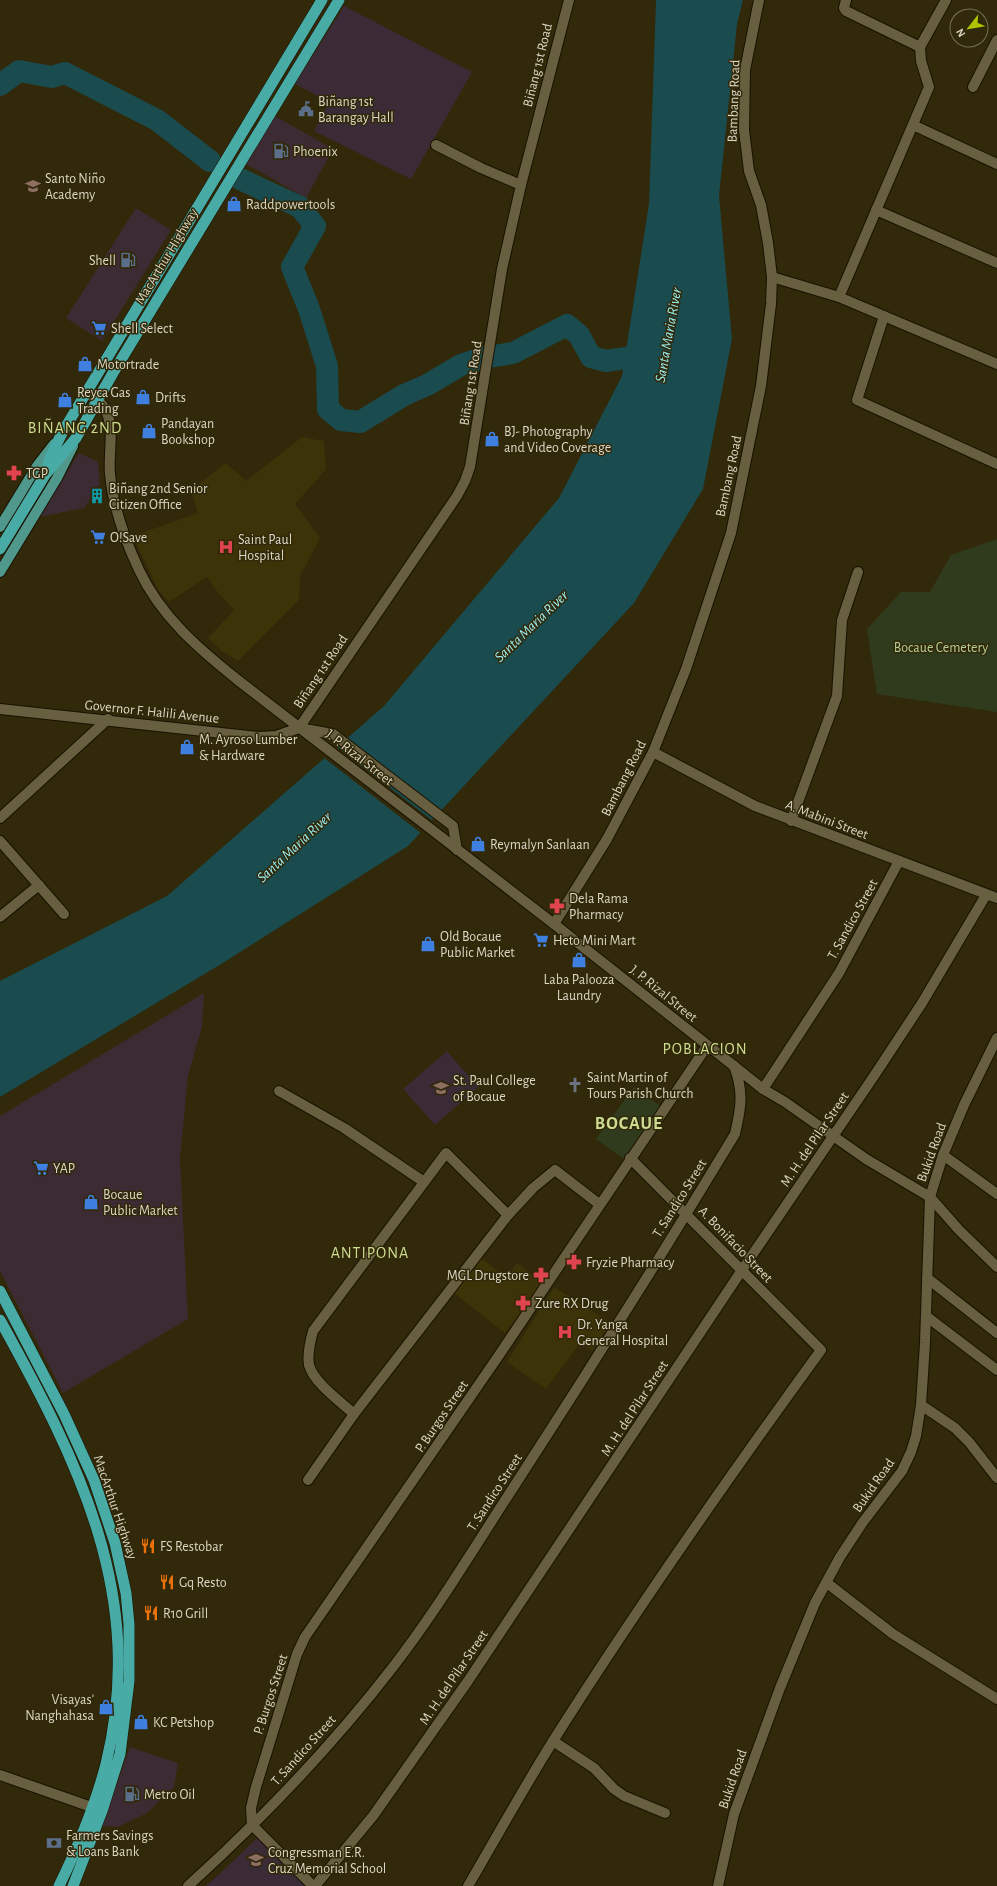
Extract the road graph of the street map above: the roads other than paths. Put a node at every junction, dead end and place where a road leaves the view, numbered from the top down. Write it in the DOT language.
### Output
graph roads {
  1 [pos="322,0"];
  2 [pos="338,0"];
  3 [pos="568,0"];
  4 [pos="759,0"];
  5 [pos="846,0"];
  6 [pos="946,0"];
  7 [pos="997,40"];
  8 [pos="920,47"];
  9 [pos="973,87"];
  10 [pos="912,125"];
  11 [pos="436,145"];
  12 [pos="997,164"];
  13 [pos="521,184"];
  14 [pos="876,210"];
  15 [pos="997,263"];
  16 [pos="772,277"];
  17 [pos="838,297"];
  18 [pos="884,316"];
  19 [pos="997,364"];
  20 [pos="86,393"];
  21 [pos="99,401"];
  22 [pos="62,433"];
  23 [pos="76,438"];
  24 [pos="997,464"];
  25 [pos="45,475"];
  26 [pos="0,527"];
  27 [pos="0,549"];
  28 [pos="0,572"];
  29 [pos="858,572"];
  30 [pos="0,709"];
  31 [pos="108,719"];
  32 [pos="299,728"];
  33 [pos="653,752"];
  34 [pos="0,818"];
  35 [pos="791,821"];
  36 [pos="0,842"];
  37 [pos="457,850"];
  38 [pos="899,861"];
  39 [pos="39,886"];
  40 [pos="986,895"];
  41 [pos="997,898"];
  42 [pos="64,914"];
  43 [pos="0,917"];
  44 [pos="554,924"];
  45 [pos="997,1038"];
  46 [pos="707,1046"];
  47 [pos="734,1066"];
  48 [pos="763,1089"];
  49 [pos="279,1091"];
  50 [pos="833,1135"];
  51 [pos="943,1155"];
  52 [pos="630,1158"];
  53 [pos="424,1182"];
  54 [pos="997,1194"];
  55 [pos="930,1197"];
  56 [pos="599,1204"];
  57 [pos="687,1214"];
  58 [pos="508,1215"];
  59 [pos="997,1267"];
  60 [pos="742,1270"];
  61 [pos="928,1278"];
  62 [pos="0,1291"];
  63 [pos="926,1316"];
  64 [pos="0,1320"];
  65 [pos="997,1333"];
  66 [pos="997,1370"];
  67 [pos="921,1406"];
  68 [pos="354,1414"];
  69 [pos="997,1478"];
  70 [pos="308,1480"];
  71 [pos="827,1583"];
  72 [pos="997,1700"];
  73 [pos="553,1741"];
  74 [pos="0,1775"];
  75 [pos="97,1809"];
  76 [pos="665,1813"];
  77 [pos="252,1825"];
  78 [pos="59,1886"];
  79 [pos="73,1886"];
  80 [pos="188,1886"];
  81 [pos="314,1886"];
  82 [pos="468,1886"];
  83 [pos="718,1886"];
  1 -- 20 [label="highway, MacArthur Highway"];
  2 -- 21 [label="highway, MacArthur Highway"];
  3 -- 13 [label="street, Biñang 1st Road"];
  4 -- 16 [label="street, Bambang Road"];
  5 -- 8 [label="street"];
  6 -- 8 [label="street"];
  7 -- 9 [label="street"];
  8 -- 10 [label="street"];
  10 -- 12 [label="street"];
  10 -- 14 [label="street"];
  11 -- 13 [label="street"];
  13 -- 32 [label="street, Biñang 1st Road"];
  14 -- 15 [label="street"];
  14 -- 17 [label="street"];
  16 -- 17 [label="street"];
  16 -- 33 [label="street, Bambang Road"];
  17 -- 18 [label="street"];
  18 -- 19 [label="street"];
  18 -- 24 [label="street"];
  20 -- 21 [label="street"];
  20 -- 22 [label="highway, MacArthur Highway"];
  21 -- 23 [label="highway, MacArthur Highway"];
  21 -- 32 [label="street, J. P. Rizal Street"];
  22 -- 25 [label="highway"];
  22 -- 26 [label="main road, MacArthur Highway"];
  23 -- 25 [label="highway"];
  23 -- 28 [label="main road, MacArthur Highway"];
  25 -- 27 [label="highway"];
  29 -- 35 [label="street"];
  30 -- 31 [label="street, Governor F. Halili Avenue"];
  31 -- 32 [label="street, Governor F. Halili Avenue"];
  31 -- 34 [label="street"];
  32 -- 37 [label="street, J. P. Rizal Street"];
  32 -- 37 [label="street"];
  33 -- 35 [label="street, A. Mabini Street"];
  33 -- 44 [label="street, Bambang Road"];
  35 -- 38 [label="street, A. Mabini Street"];
  36 -- 39 [label="street"];
  37 -- 44 [label="street, J. P. Rizal Street"];
  38 -- 40 [label="street, A. Mabini Street"];
  38 -- 48 [label="street, T. Sandico Street"];
  39 -- 42 [label="street"];
  39 -- 43 [label="street"];
  40 -- 41 [label="street, A. Mabini Street"];
  40 -- 50 [label="street, M. H. del Pilar Street"];
  44 -- 46 [label="street, J. P. Rizal Street"];
  45 -- 51 [label="street, Bukid Road"];
  46 -- 47 [label="street, J. P. Rizal Street"];
  46 -- 52 [label="street, P. Burgos Street"];
  47 -- 48 [label="street, J. P. Rizal Street"];
  47 -- 57 [label="street, T. Sandico Street"];
  48 -- 50 [label="street"];
  49 -- 53 [label="street"];
  50 -- 55 [label="street"];
  50 -- 60 [label="street, M. H. del Pilar Street"];
  51 -- 54 [label="street"];
  51 -- 55 [label="street, Bukid Road"];
  52 -- 56 [label="street, P. Burgos Street"];
  52 -- 57 [label="street, A. Bonifacio Street"];
  53 -- 58 [label="street"];
  53 -- 68 [label="street"];
  55 -- 59 [label="street"];
  55 -- 61 [label="street, Bukid Road"];
  56 -- 58 [label="street"];
  56 -- 77 [label="street, P. Burgos Street"];
  57 -- 60 [label="street, A. Bonifacio Street"];
  57 -- 77 [label="street, T. Sandico Street"];
  58 -- 68 [label="street"];
  60 -- 73 [label="street, A. Bonifacio Street"];
  60 -- 81 [label="street, M. H. del Pilar Street"];
  61 -- 63 [label="street, Bukid Road"];
  61 -- 65 [label="street"];
  62 -- 75 [label="highway, MacArthur Highway"];
  63 -- 66 [label="street"];
  63 -- 67 [label="street, Bukid Road"];
  64 -- 75 [label="highway, MacArthur Highway"];
  67 -- 69 [label="street"];
  67 -- 71 [label="street, Bukid Road"];
  68 -- 70 [label="street"];
  71 -- 72 [label="street"];
  71 -- 83 [label="street, Bukid Road"];
  73 -- 76 [label="street"];
  73 -- 82 [label="street"];
  74 -- 75 [label="street"];
  75 -- 78 [label="highway, MacArthur Highway"];
  75 -- 79 [label="highway, MacArthur Highway"];
  77 -- 80 [label="street, T. Sandico Street"];
  77 -- 81 [label="street"];
}
